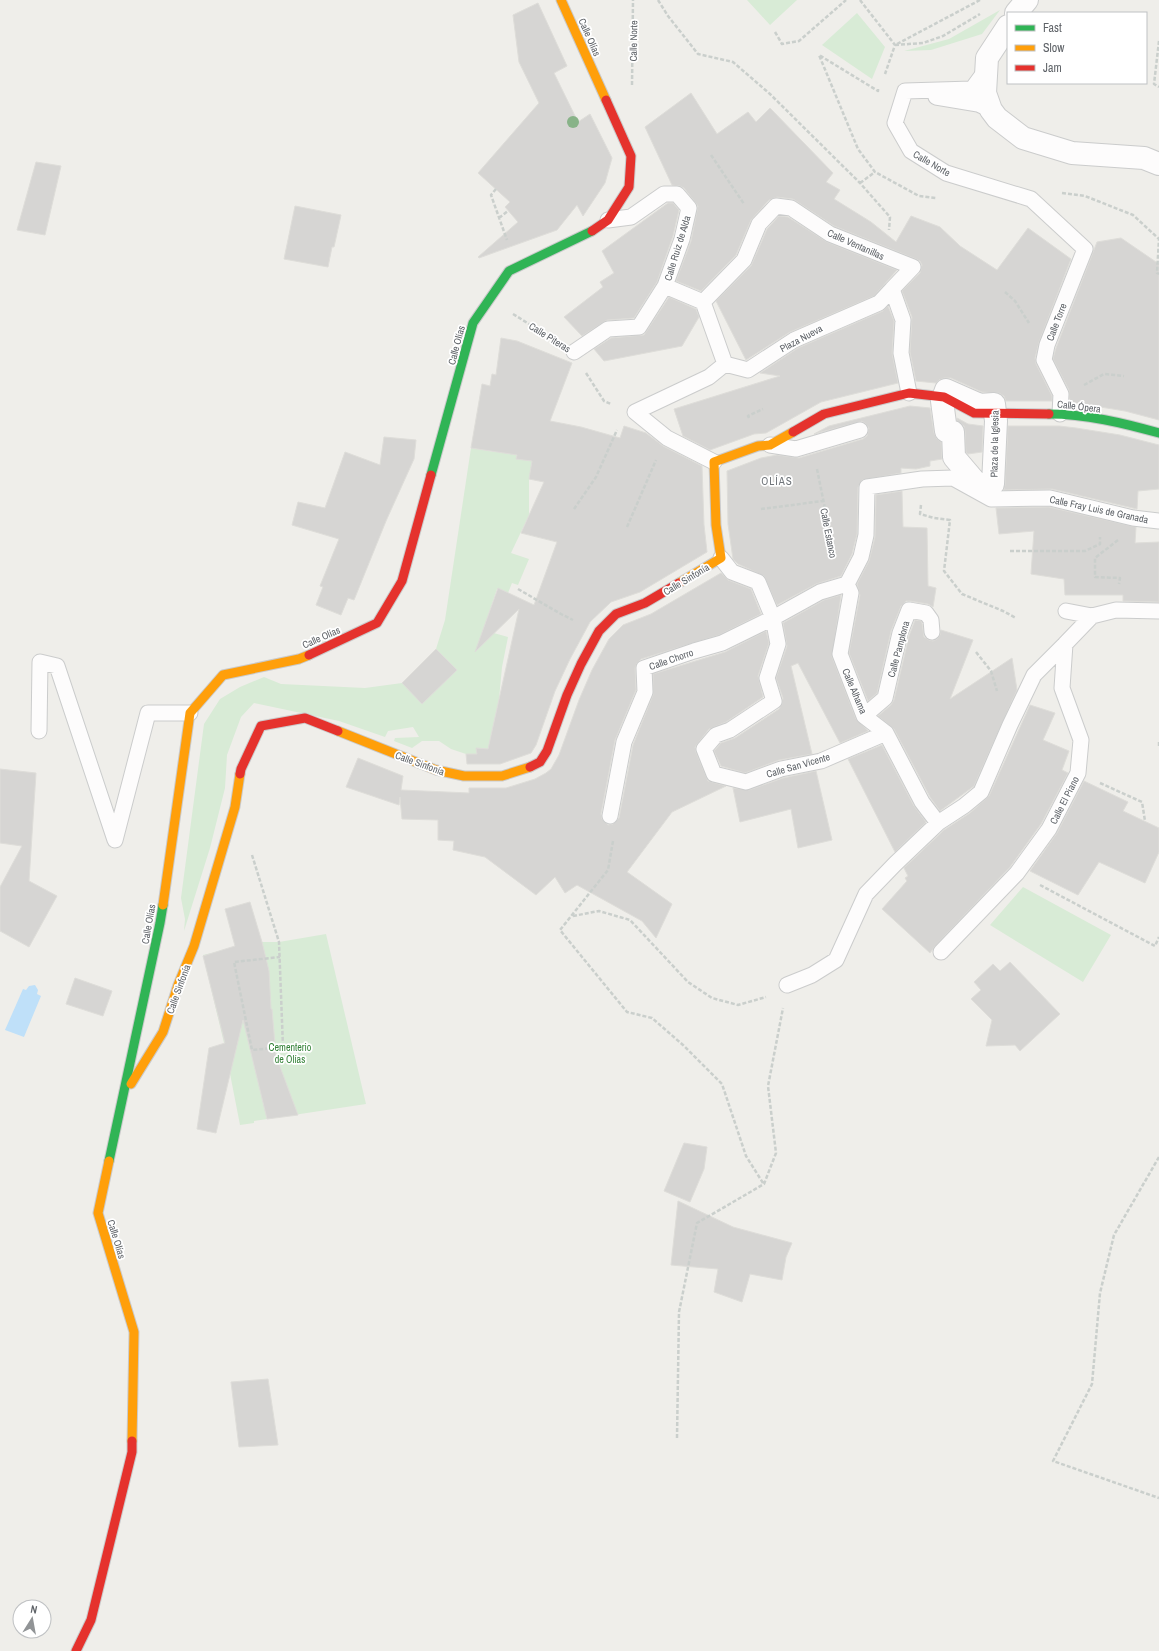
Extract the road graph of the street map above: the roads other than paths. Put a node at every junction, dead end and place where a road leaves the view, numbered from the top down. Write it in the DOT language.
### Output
graph roads {
  1 [pos="561,0"];
  2 [pos="1027,0"];
  3 [pos="1017,12"];
  4 [pos="1007,28"];
  5 [pos="986,70"];
  6 [pos="905,91"];
  7 [pos="988,101"];
  8 [pos="1159,164"];
  9 [pos="608,220"];
  10 [pos="1085,249"];
  11 [pos="665,286"];
  12 [pos="892,289"];
  13 [pos="703,302"];
  14 [pos="879,303"];
  15 [pos="574,352"];
  16 [pos="725,364"];
  17 [pos="909,393"];
  18 [pos="944,397"];
  19 [pos="995,413"];
  20 [pos="1060,414"];
  21 [pos="860,430"];
  22 [pos="1159,433"];
  23 [pos="770,445"];
  24 [pos="714,462"];
  25 [pos="1159,521"];
  26 [pos="721,558"];
  27 [pos="842,586"];
  28 [pos="1066,611"];
  29 [pos="1159,611"];
  30 [pos="1092,616"];
  31 [pos="773,618"];
  32 [pos="932,632"];
  33 [pos="1065,644"];
  34 [pos="190,713"];
  35 [pos="864,716"];
  36 [pos="39,730"];
  37 [pos="886,732"];
  38 [pos="610,816"];
  39 [pos="938,824"];
  40 [pos="941,952"];
  41 [pos="787,985"];
  42 [pos="122,1099"];
  43 [pos="76,1651"];
  1 -- 9 [label="main road, Calle Olías"];
  2 -- 3 [label="street"];
  4 -- 5 [label="street"];
  5 -- 6 [label="lane"];
  5 -- 7 [label="street"];
  6 -- 7 [label="lane"];
  6 -- 10 [label="lane, Calle Norte"];
  7 -- 8 [label="street"];
  9 -- 11 [label="lane, Calle Ruiz de Alda"];
  9 -- 34 [label="main road, Calle Olías"];
  10 -- 20 [label="lane, Calle Torre"];
  11 -- 13 [label="lane, Calle Ruiz de Alda"];
  11 -- 15 [label="lane, Calle Ruiz de Alda"];
  12 -- 13 [label="lane, Calle Ventanillas"];
  12 -- 14 [label="lane, Calle Ventanillas"];
  12 -- 17 [label="lane"];
  13 -- 16 [label="lane"];
  14 -- 16 [label="lane, Plaza Nueva"];
  16 -- 24 [label="lane"];
  17 -- 18 [label="main road"];
  17 -- 23 [label="main road"];
  18 -- 19 [label="street, Plaza de la Iglesia"];
  18 -- 19 [label="street, Plaza de la Iglesia"];
  19 -- 20 [label="main road, Calle Ópera"];
  20 -- 22 [label="main road, Calle Ópera"];
  21 -- 23 [label="lane"];
  23 -- 24 [label="main road"];
  24 -- 26 [label="main road"];
  25 -- 27 [label="lane, Calle Fray Luis de Granada"];
  26 -- 31 [label="lane"];
  26 -- 42 [label="main road, Calle Sinfonía"];
  27 -- 31 [label="lane"];
  27 -- 35 [label="lane, Calle Alhama"];
  28 -- 30 [label="lane"];
  29 -- 30 [label="lane"];
  30 -- 33 [label="lane"];
  31 -- 37 [label="lane, Calle San Vicente"];
  31 -- 38 [label="lane, Calle Chorro"];
  32 -- 35 [label="lane, Calle Pamplona"];
  33 -- 39 [label="lane"];
  33 -- 40 [label="lane, Calle El Piano"];
  34 -- 36 [label="lane"];
  34 -- 42 [label="main road, Calle Olías"];
  35 -- 37 [label="lane, Calle Alhama"];
  37 -- 39 [label="lane, Calle Alhama"];
  39 -- 41 [label="lane"];
  42 -- 43 [label="main road, Calle Olías"];
}
